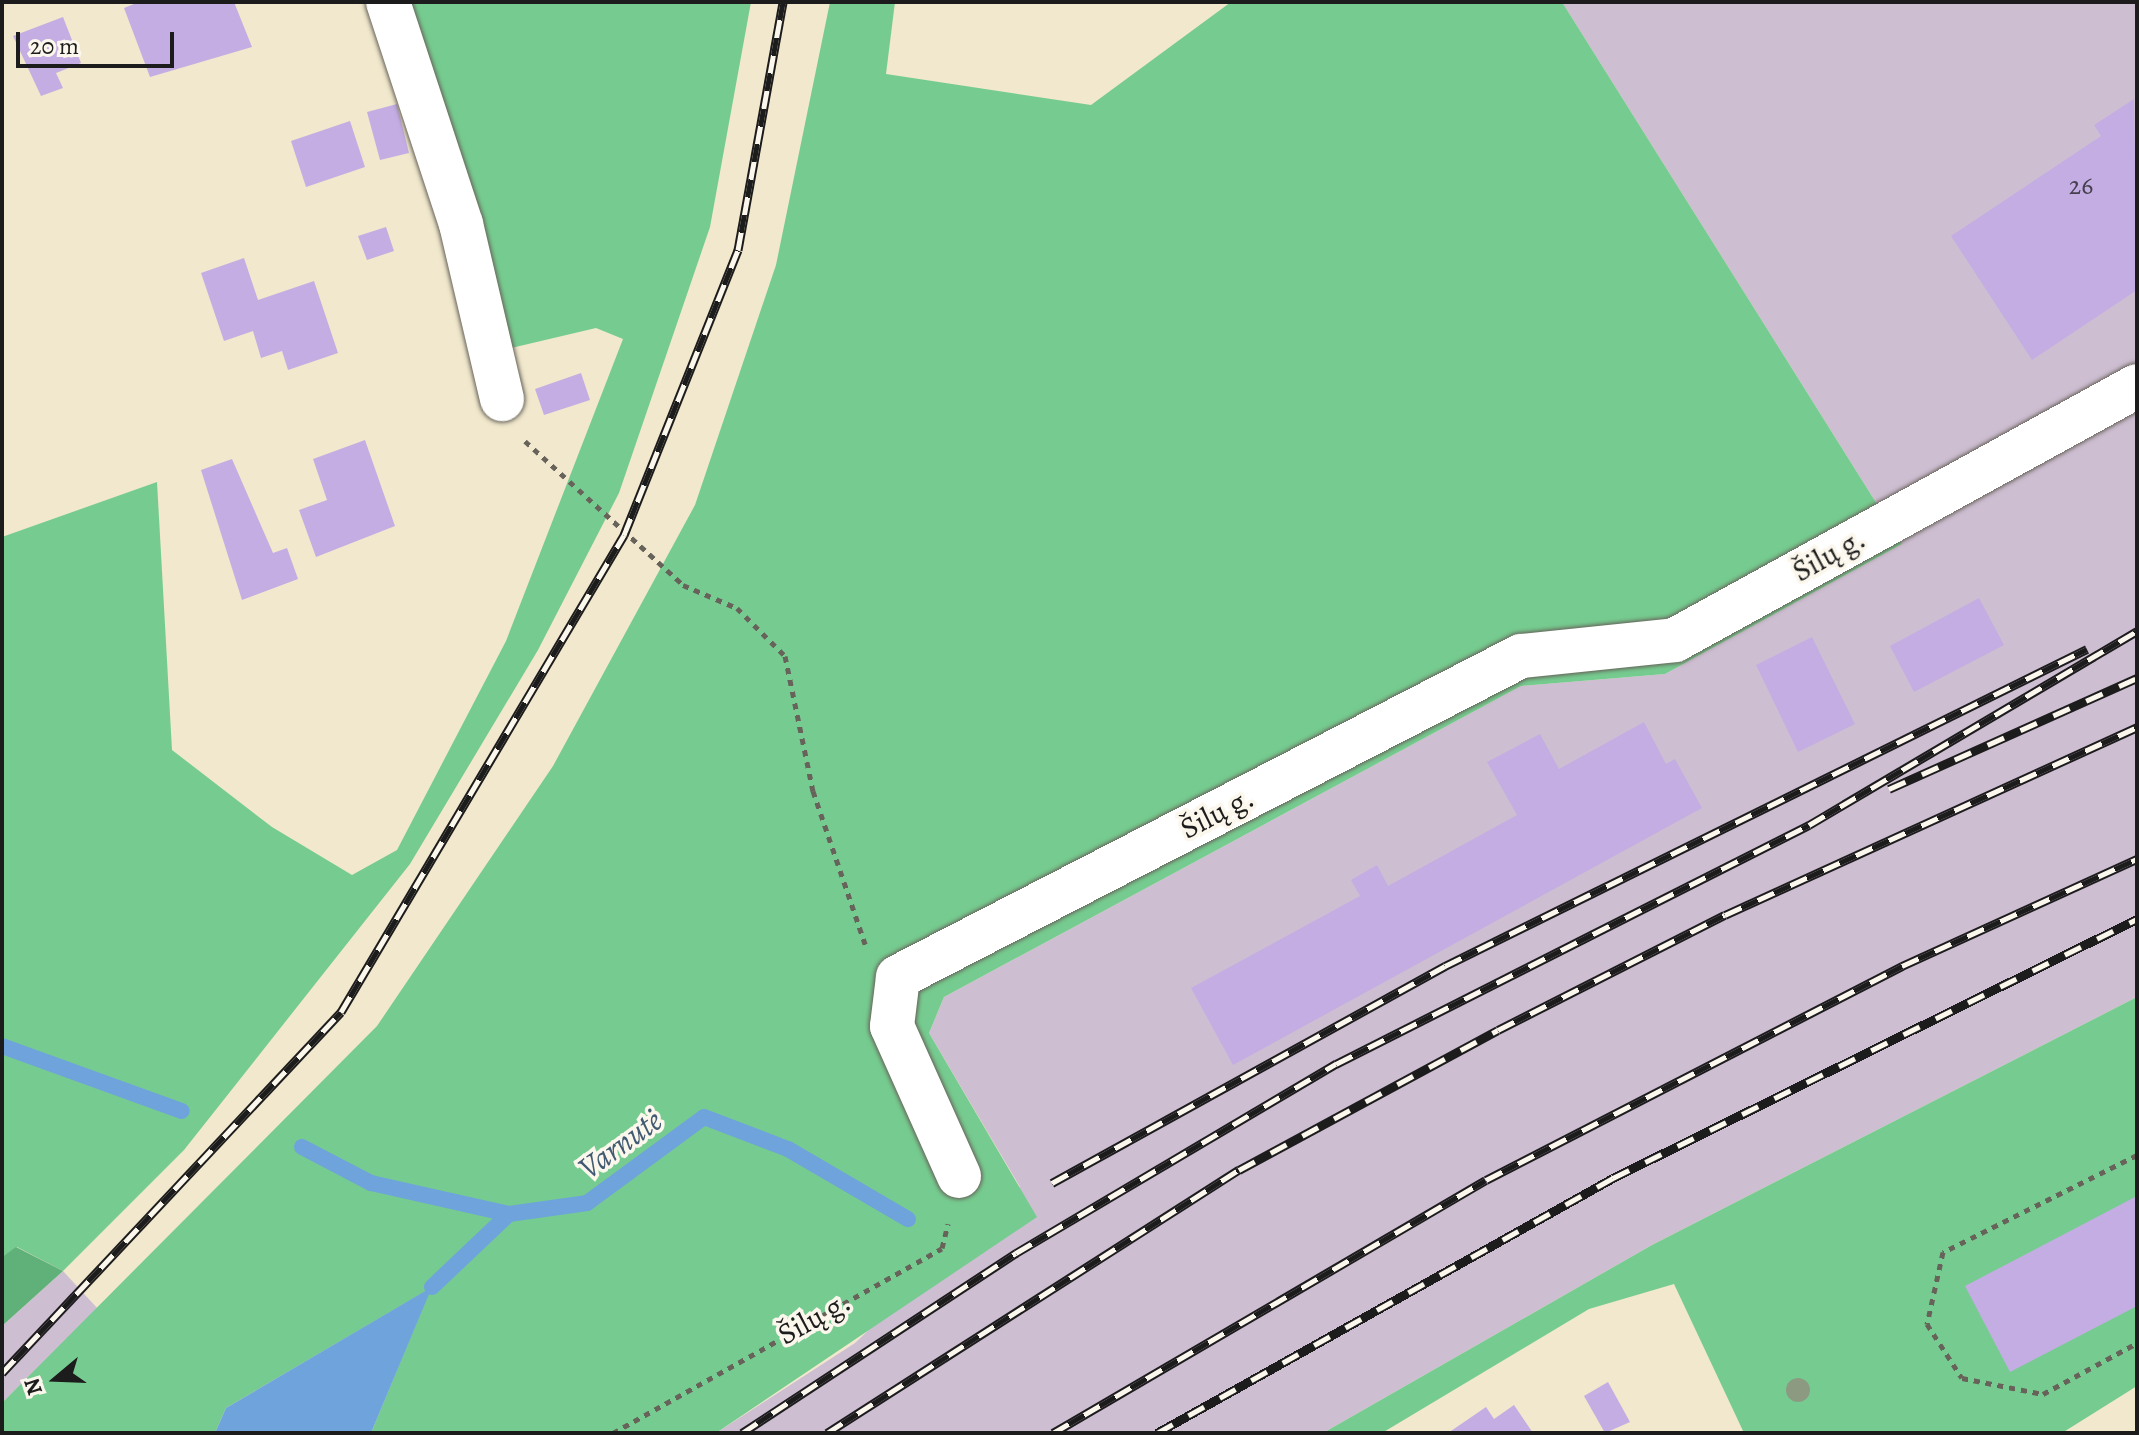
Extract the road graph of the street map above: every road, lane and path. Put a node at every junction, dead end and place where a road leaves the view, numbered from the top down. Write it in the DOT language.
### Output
graph roads {
  1 [pos="388,2"];
  2 [pos="2137,386"];
  3 [pos="502,399"];
  4 [pos="898,977"];
  5 [pos="2137,1155"];
  6 [pos="959,1176"];
  7 [pos="2137,1343"];
  8 [pos="613,1433"];
  1 -- 3 [label="street"];
  2 -- 4 [label="street, Šilų g."];
  3 -- 4 [label="path"];
  4 -- 6 [label="street"];
  5 -- 7 [label="path"];
  6 -- 8 [label="path, Šilų g."];
}
